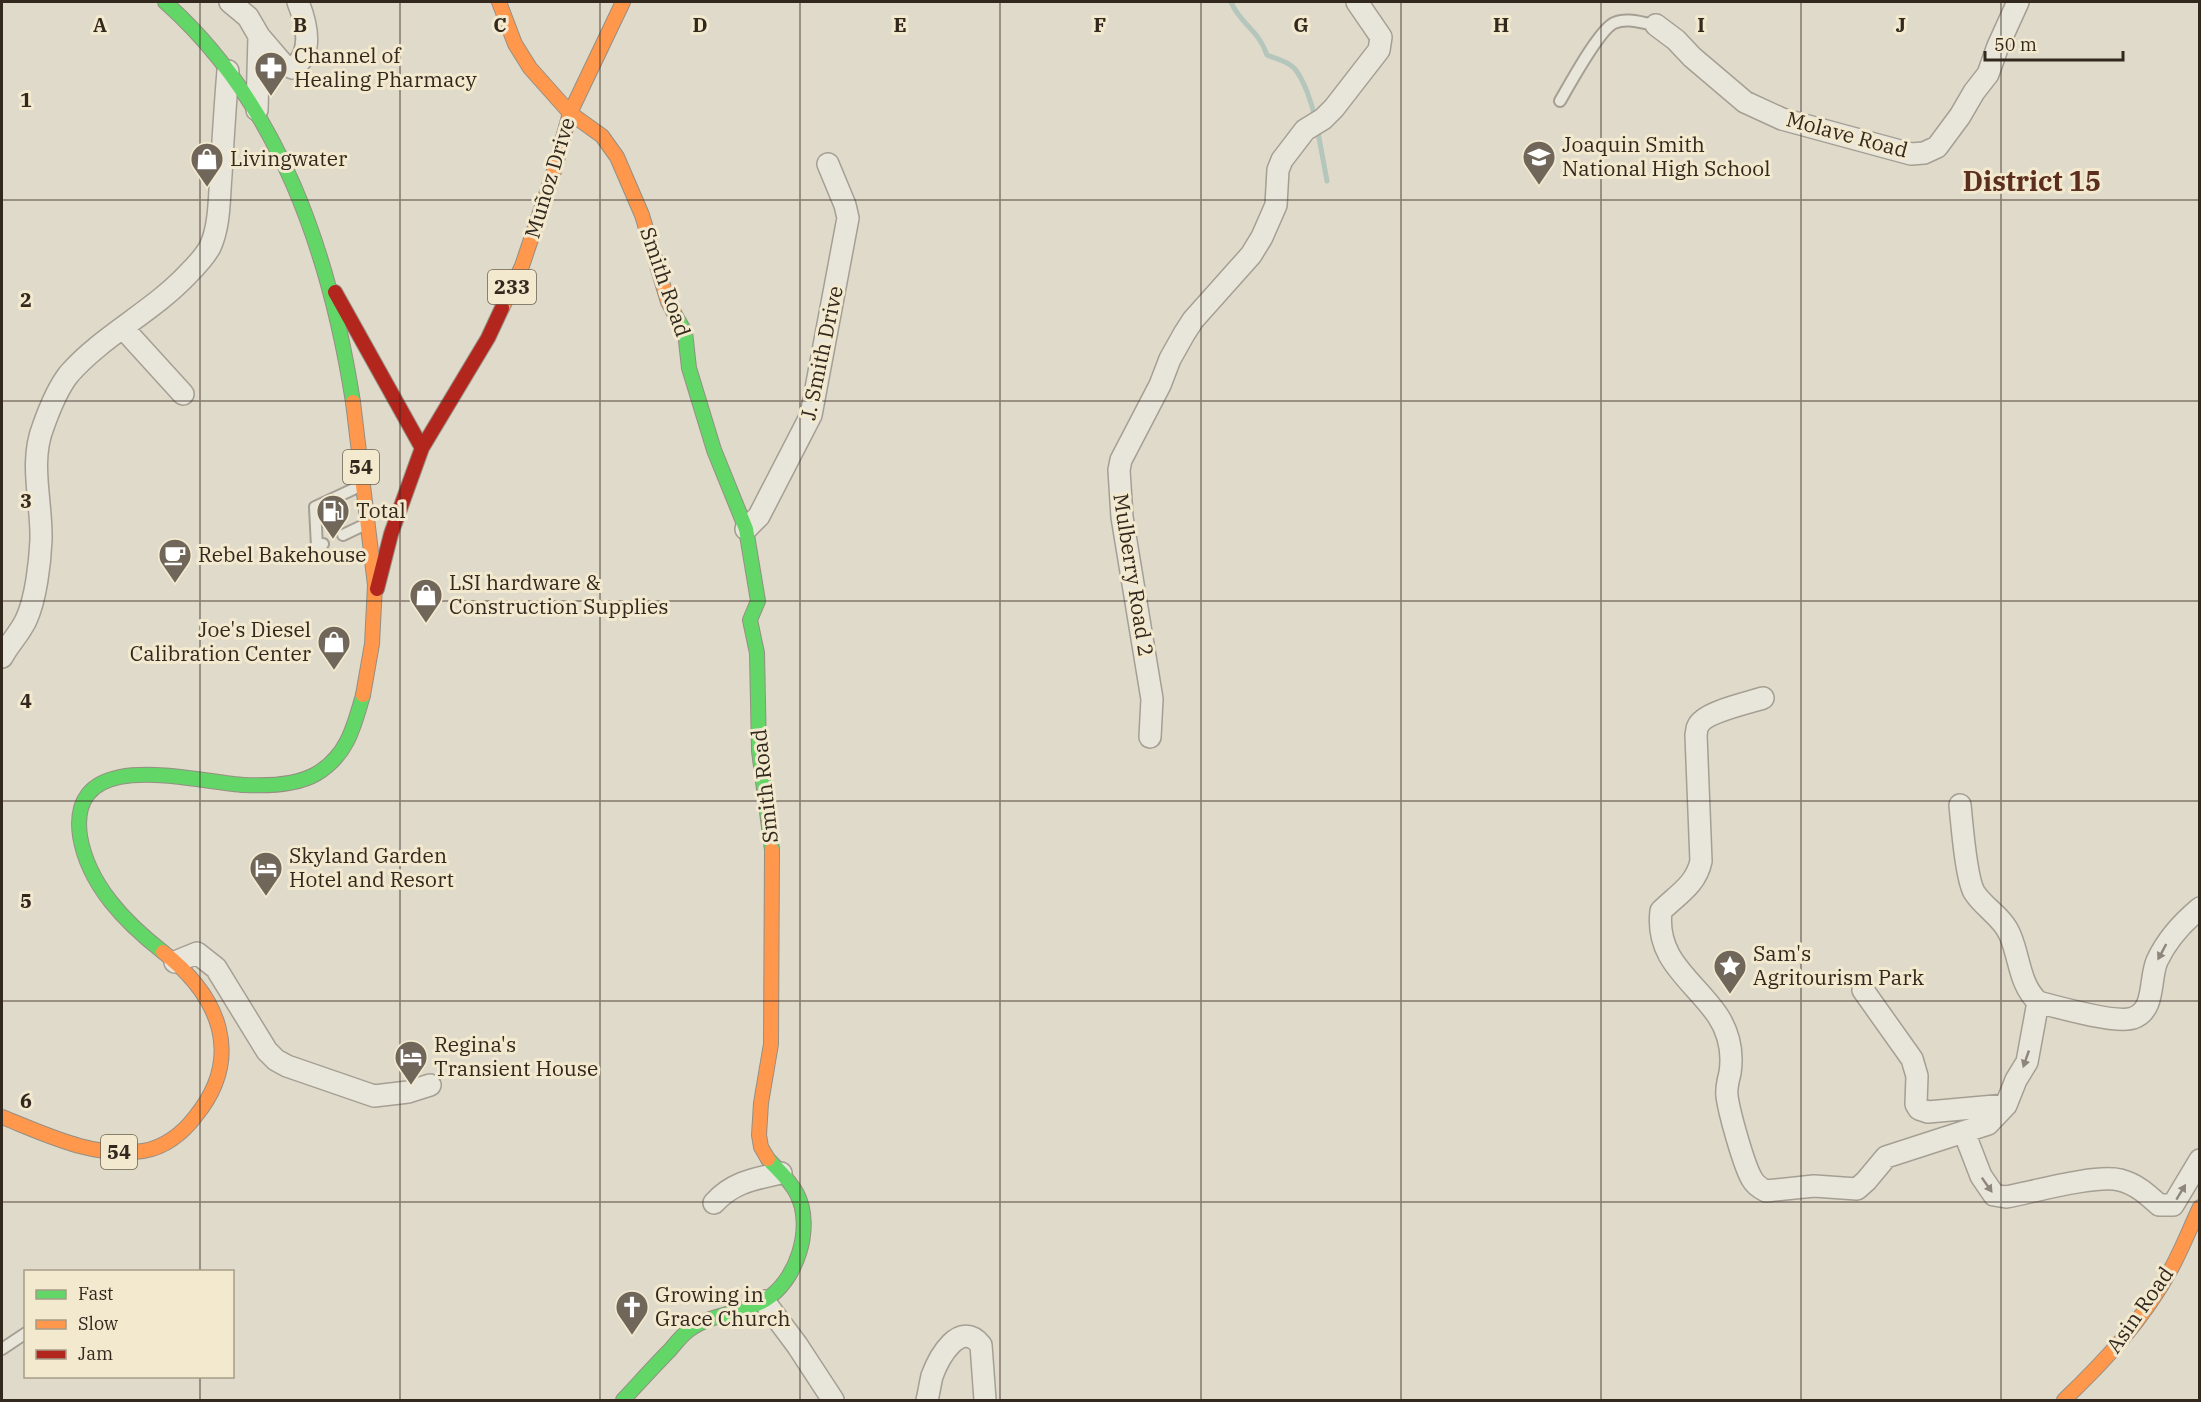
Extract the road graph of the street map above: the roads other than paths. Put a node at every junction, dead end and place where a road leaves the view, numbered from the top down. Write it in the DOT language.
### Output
graph roads {
  1 [pos="165,2"];
  2 [pos="230,2"];
  3 [pos="298,2"];
  4 [pos="499,2"];
  5 [pos="623,2"];
  6 [pos="1357,2"];
  7 [pos="2018,2"];
  8 [pos="1656,25"];
  9 [pos="259,36"];
  10 [pos="228,71"];
  11 [pos="1560,101"];
  12 [pos="570,113"];
  13 [pos="257,114"];
  14 [pos="828,164"];
  15 [pos="325,273"];
  16 [pos="123,328"];
  17 [pos="183,394"];
  18 [pos="422,448"];
  19 [pos="363,485"];
  20 [pos="367,524"];
  21 [pos="746,529"];
  22 [pos="343,535"];
  23 [pos="322,544"];
  24 [pos="375,595"];
  25 [pos="2,657"];
  26 [pos="1763,698"];
  27 [pos="1150,737"];
  28 [pos="1960,805"];
  29 [pos="2199,908"];
  30 [pos="175,962"];
  31 [pos="1863,990"];
  32 [pos="2038,1002"];
  33 [pos="430,1085"];
  34 [pos="2006,1105"];
  35 [pos="2,1118"];
  36 [pos="1964,1132"];
  37 [pos="2199,1160"];
  38 [pos="781,1173"];
  39 [pos="714,1203"];
  40 [pos="2199,1207"];
  41 [pos="764,1301"];
  42 [pos="24,1334"];
  43 [pos="2,1349"];
  44 [pos="623,1401"];
  45 [pos="833,1401"];
  46 [pos="927,1401"];
  47 [pos="985,1401"];
  48 [pos="2064,1401"];
  1 -- 10 [label="main road, 54"];
  2 -- 9 [label="street"];
  3 -- 9 [label="street"];
  4 -- 12 [label="main road, Smith Road"];
  5 -- 12 [label="main road, Muñoz Drive / 233"];
  6 -- 27 [label="street, Mulberry Road 2"];
  7 -- 8 [label="street, Molave Road"];
  8 -- 11 [label="lane"];
  9 -- 13 [label="street"];
  10 -- 13 [label="main road, 54"];
  10 -- 16 [label="street"];
  12 -- 18 [label="main road, Muñoz Drive / 233"];
  12 -- 21 [label="main road, Smith Road"];
  13 -- 15 [label="main road, 54"];
  14 -- 21 [label="street, J. Smith Drive"];
  15 -- 18 [label="main road"];
  15 -- 19 [label="main road, 54"];
  16 -- 17 [label="street"];
  16 -- 25 [label="street"];
  18 -- 24 [label="main road, Muñoz Drive / 233"];
  19 -- 20 [label="main road, 54"];
  19 -- 23 [label="lane"];
  20 -- 22 [label="lane"];
  20 -- 24 [label="main road, 54"];
  21 -- 38 [label="main road, Smith Road"];
  24 -- 30 [label="main road, 54"];
  26 -- 36 [label="street"];
  28 -- 32 [label="street"];
  29 -- 32 [label="street, one-way"];
  30 -- 33 [label="street"];
  30 -- 35 [label="main road, 54"];
  31 -- 34 [label="street"];
  32 -- 34 [label="street, one-way"];
  34 -- 36 [label="street"];
  36 -- 37 [label="street, one-way"];
  38 -- 39 [label="street"];
  38 -- 41 [label="main road, Smith Road"];
  40 -- 48 [label="main road, Asin Road"];
  41 -- 44 [label="main road, Smith Road"];
  41 -- 45 [label="street"];
  42 -- 43 [label="lane"];
  46 -- 47 [label="street"];
}
